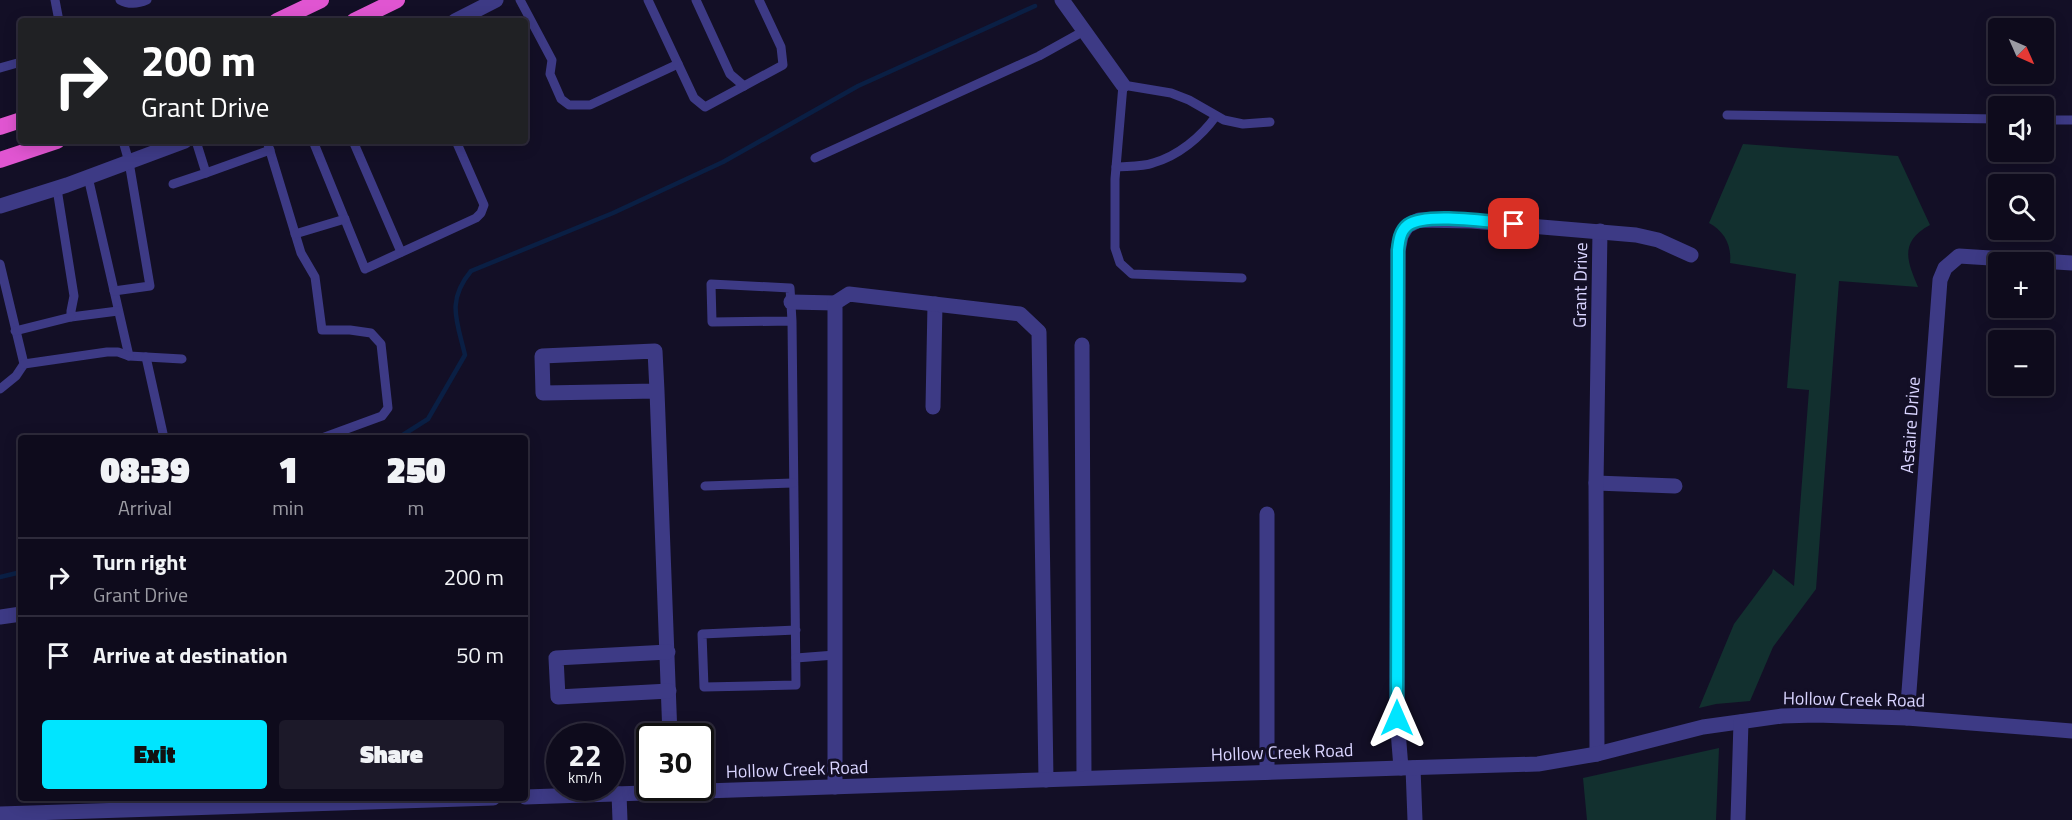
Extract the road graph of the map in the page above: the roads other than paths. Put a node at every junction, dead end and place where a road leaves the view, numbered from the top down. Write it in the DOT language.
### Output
graph roads {
  1 [pos="55,0"];
  2 [pos="120,0"];
  3 [pos="147,0"];
  4 [pos="321,0"];
  5 [pos="397,0"];
  6 [pos="496,0"];
  7 [pos="520,0"];
  8 [pos="648,0"];
  9 [pos="696,0"];
  10 [pos="759,0"];
  11 [pos="1062,0"];
  12 [pos="301,5"];
  13 [pos="58,18"];
  14 [pos="282,18"];
  15 [pos="360,18"];
  16 [pos="461,18"];
  17 [pos="1084,31"];
  18 [pos="18,63"];
  19 [pos="678,64"];
  20 [pos="0,68"];
  21 [pos="1123,85"];
  22 [pos="744,86"];
  23 [pos="1727,115"];
  24 [pos="1216,116"];
  25 [pos="1988,120"];
  26 [pos="2054,120"];
  27 [pos="2072,120"];
  28 [pos="18,121"];
  29 [pos="1270,122"];
  30 [pos="0,127"];
  31 [pos="48,144"];
  32 [pos="124,144"];
  33 [pos="177,144"];
  34 [pos="197,144"];
  35 [pos="314,144"];
  36 [pos="354,144"];
  37 [pos="457,144"];
  38 [pos="269,145"];
  39 [pos="815,158"];
  40 [pos="0,160"];
  41 [pos="129,162"];
  42 [pos="1116,167"];
  43 [pos="206,173"];
  44 [pos="88,177"];
  45 [pos="173,184"];
  46 [pos="57,189"];
  47 [pos="0,206"];
  48 [pos="345,219"];
  49 [pos="1600,231"];
  50 [pos="295,234"];
  51 [pos="401,252"];
  52 [pos="1691,255"];
  53 [pos="2072,263"];
  54 [pos="0,264"];
  55 [pos="1242,278"];
  56 [pos="114,291"];
  57 [pos="791,302"];
  58 [pos="835,303"];
  59 [pos="935,304"];
  60 [pos="118,311"];
  61 [pos="71,317"];
  62 [pos="792,321"];
  63 [pos="15,332"];
  64 [pos="1082,345"];
  65 [pos="129,356"];
  66 [pos="146,357"];
  67 [pos="182,359"];
  68 [pos="24,364"];
  69 [pos="0,389"];
  70 [pos="657,391"];
  71 [pos="933,407"];
  72 [pos="163,435"];
  73 [pos="330,435"];
  74 [pos="793,483"];
  75 [pos="1596,483"];
  76 [pos="705,486"];
  77 [pos="1675,486"];
  78 [pos="1267,514"];
  79 [pos="18,614"];
  80 [pos="0,617"];
  81 [pos="796,630"];
  82 [pos="668,652"];
  83 [pos="835,655"];
  84 [pos="796,658"];
  85 [pos="669,691"];
  86 [pos="1907,718"];
  87 [pos="1741,722"];
  88 [pos="670,723"];
  89 [pos="2072,731"];
  90 [pos="1597,754"];
  91 [pos="1407,768"];
  92 [pos="1267,772"];
  93 [pos="1084,778"];
  94 [pos="1046,780"];
  95 [pos="836,787"];
  96 [pos="714,789"];
  97 [pos="546,796"];
  98 [pos="528,797"];
  99 [pos="271,801"];
  100 [pos="619,801"];
  101 [pos="92,804"];
  102 [pos="0,814"];
  103 [pos="620,820"];
  104 [pos="1415,820"];
  105 [pos="1738,820"];
  1 -- 13 [label="lane"];
  2 -- 3 [label="lane"];
  4 -- 12 [label="highway"];
  5 -- 15 [label="highway"];
  6 -- 16 [label="street"];
  7 -- 19 [label="lane"];
  8 -- 19 [label="lane"];
  9 -- 22 [label="lane"];
  10 -- 22 [label="lane"];
  11 -- 17 [label="street"];
  12 -- 14 [label="highway"];
  17 -- 21 [label="street"];
  17 -- 39 [label="lane"];
  18 -- 20 [label="lane"];
  19 -- 22 [label="lane"];
  21 -- 24 [label="lane"];
  21 -- 42 [label="lane"];
  23 -- 25 [label="lane"];
  24 -- 29 [label="lane"];
  24 -- 42 [label="lane"];
  26 -- 27 [label="lane"];
  28 -- 30 [label="highway"];
  31 -- 40 [label="highway"];
  32 -- 41 [label="lane"];
  33 -- 41 [label="street"];
  34 -- 43 [label="lane"];
  35 -- 48 [label="lane"];
  36 -- 51 [label="lane"];
  37 -- 51 [label="lane"];
  38 -- 43 [label="lane"];
  38 -- 50 [label="lane"];
  41 -- 44 [label="street"];
  41 -- 56 [label="lane"];
  42 -- 55 [label="lane"];
  43 -- 45 [label="lane"];
  44 -- 46 [label="street"];
  44 -- 56 [label="lane"];
  46 -- 47 [label="street"];
  46 -- 61 [label="lane"];
  48 -- 50 [label="lane"];
  48 -- 51 [label="lane"];
  49 -- 52 [label="street"];
  49 -- 75 [label="street, Grant Drive"];
  49 -- 91 [label="street, Grant Drive"];
  50 -- 73 [label="lane"];
  53 -- 86 [label="street, Astaire Drive"];
  54 -- 63 [label="lane"];
  56 -- 60 [label="lane"];
  57 -- 58 [label="street"];
  57 -- 62 [label="lane"];
  57 -- 62 [label="lane"];
  58 -- 59 [label="street"];
  58 -- 83 [label="street"];
  59 -- 71 [label="street"];
  59 -- 94 [label="street"];
  60 -- 61 [label="lane"];
  60 -- 65 [label="lane"];
  61 -- 63 [label="lane"];
  62 -- 74 [label="lane"];
  63 -- 68 [label="lane"];
  64 -- 93 [label="street"];
  65 -- 66 [label="lane"];
  65 -- 68 [label="lane"];
  66 -- 67 [label="lane"];
  66 -- 72 [label="lane"];
  68 -- 69 [label="lane"];
  70 -- 70 [label="street"];
  70 -- 82 [label="street"];
  74 -- 76 [label="lane"];
  74 -- 81 [label="lane"];
  75 -- 77 [label="street"];
  75 -- 90 [label="street, Grant Drive"];
  78 -- 92 [label="street"];
  79 -- 80 [label="street"];
  81 -- 84 [label="lane"];
  81 -- 84 [label="lane"];
  82 -- 85 [label="street"];
  82 -- 85 [label="street"];
  83 -- 84 [label="lane"];
  83 -- 95 [label="street"];
  85 -- 88 [label="street"];
  86 -- 87 [label="street, Hollow Creek Road"];
  86 -- 89 [label="street, Hollow Creek Road"];
  87 -- 90 [label="street, Hollow Creek Road"];
  87 -- 105 [label="street"];
  90 -- 91 [label="street, Hollow Creek Road"];
  91 -- 92 [label="street, Hollow Creek Road"];
  91 -- 104 [label="street, Grant Drive"];
  92 -- 93 [label="street, Hollow Creek Road"];
  93 -- 94 [label="street, Hollow Creek Road"];
  94 -- 95 [label="street, Hollow Creek Road"];
  95 -- 96 [label="street, Hollow Creek Road"];
  97 -- 98 [label="street, Hollow Creek Road"];
  99 -- 101 [label="street"];
  100 -- 103 [label="street"];
  101 -- 102 [label="street"];
}
